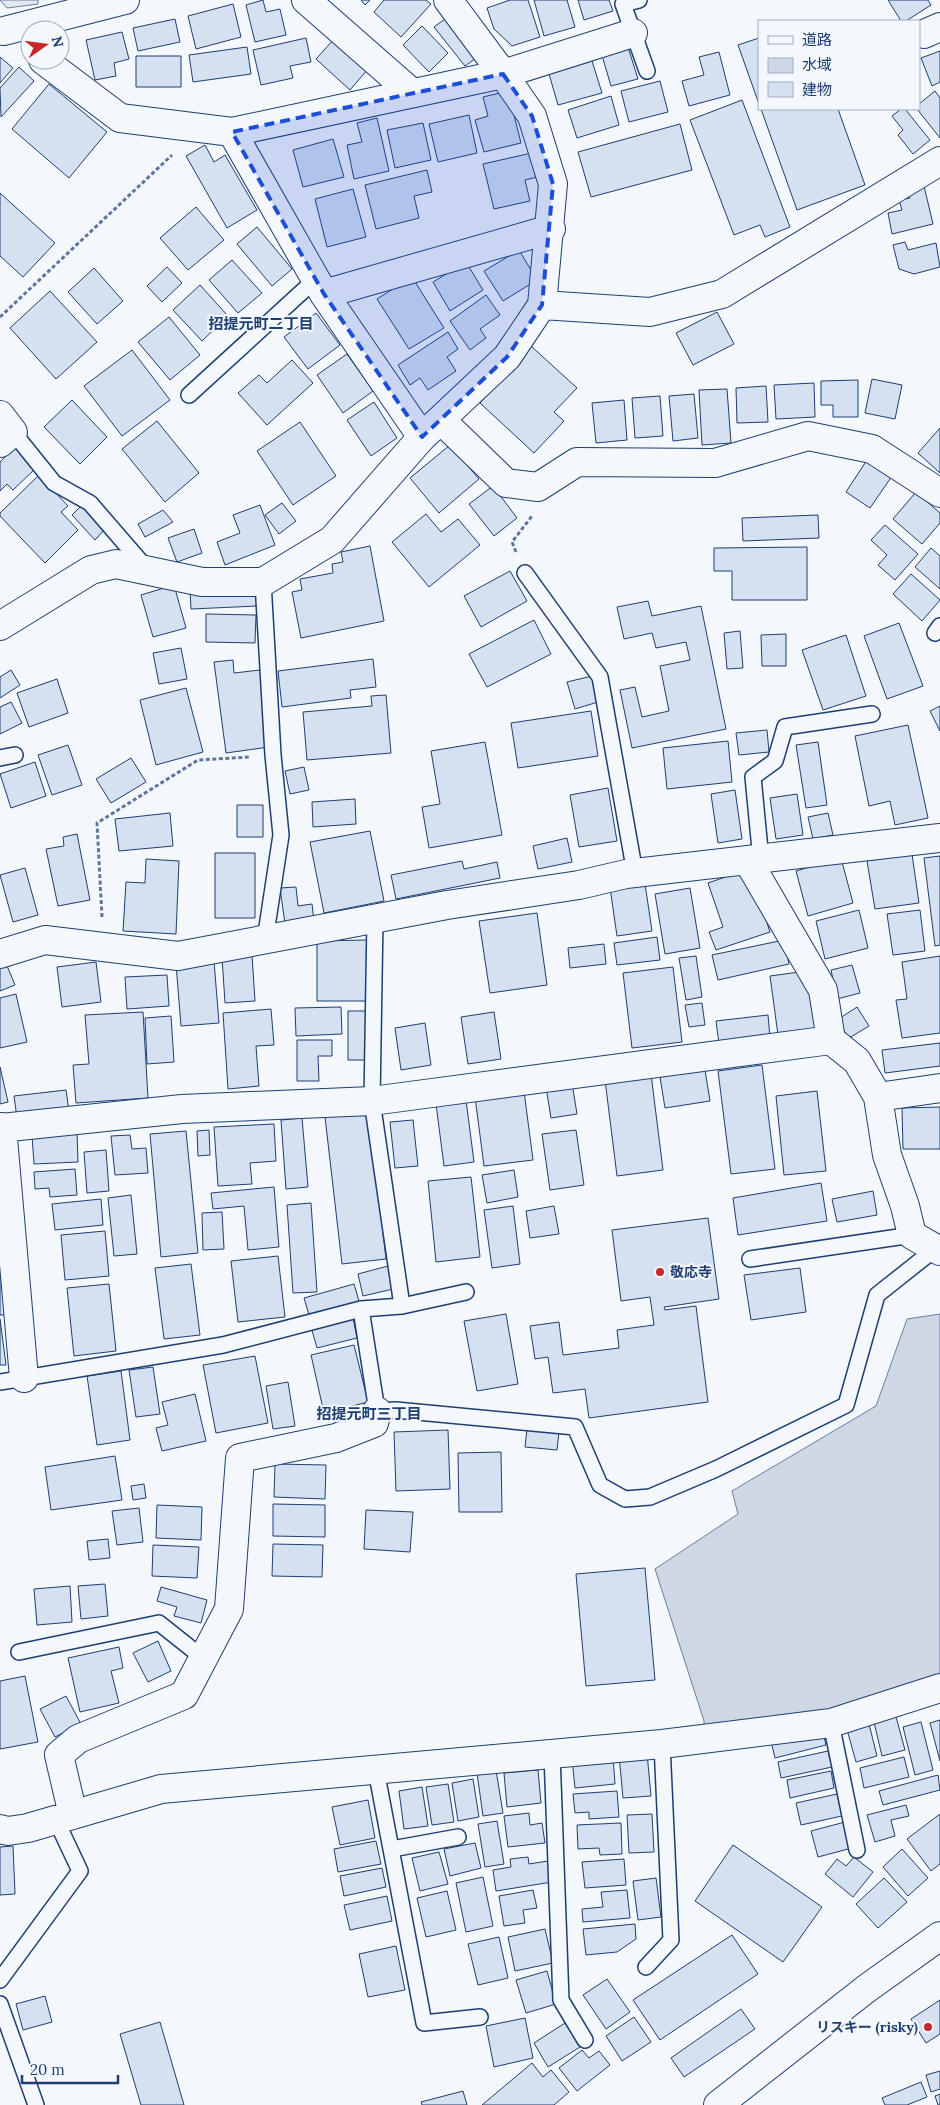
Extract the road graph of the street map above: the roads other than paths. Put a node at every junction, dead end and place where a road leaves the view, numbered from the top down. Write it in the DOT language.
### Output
graph roads {
  1 [pos="125,0"];
  2 [pos="306,0"];
  3 [pos="448,0"];
  4 [pos="639,0"];
  5 [pos="2,29"];
  6 [pos="634,33"];
  7 [pos="20,43"];
  8 [pos="55,70"];
  9 [pos="647,71"];
  10 [pos="503,74"];
  11 [pos="411,92"];
  12 [pos="232,132"];
  13 [pos="940,161"];
  14 [pos="551,229"];
  15 [pos="320,286"];
  16 [pos="542,305"];
  17 [pos="189,395"];
  18 [pos="431,428"];
  19 [pos="4,430"];
  20 [pos="940,493"];
  21 [pos="148,571"];
  22 [pos="525,573"];
  23 [pos="263,582"];
  24 [pos="0,626"];
  25 [pos="872,714"];
  26 [pos="940,838"];
  27 [pos="755,860"];
  28 [pos="635,873"];
  29 [pos="375,919"];
  30 [pos="265,940"];
  31 [pos="0,954"];
  32 [pos="832,1040"];
  33 [pos="940,1088"];
  34 [pos="878,1097"];
  35 [pos="372,1101"];
  36 [pos="1,1128"];
  37 [pos="912,1235"];
  38 [pos="938,1250"];
  39 [pos="750,1259"];
  40 [pos="466,1292"];
  41 [pos="402,1306"];
  42 [pos="361,1309"];
  43 [pos="12,1380"];
  44 [pos="377,1412"];
  45 [pos="19,1652"];
  46 [pos="203,1658"];
  47 [pos="940,1688"];
  48 [pos="831,1722"];
  49 [pos="662,1744"];
  50 [pos="552,1754"];
  51 [pos="376,1770"];
  52 [pos="65,1817"];
  53 [pos="0,1829"];
  54 [pos="458,1837"];
  55 [pos="392,1849"];
  56 [pos="857,1850"];
  57 [pos="940,1936"];
  58 [pos="646,1966"];
  59 [pos="0,1980"];
  60 [pos="0,2004"];
  61 [pos="480,2017"];
  62 [pos="586,2040"];
  63 [pos="36,2105"];
  64 [pos="718,2105"];
  1 -- 5 [label="street"];
  2 -- 11 [label="street"];
  3 -- 10 [label="street"];
  4 -- 6 [label="lane"];
  5 -- 7 [label="street"];
  6 -- 9 [label="lane"];
  6 -- 10 [label="street"];
  8 -- 12 [label="street"];
  10 -- 11 [label="street"];
  10 -- 14 [label="street"];
  11 -- 12 [label="street"];
  12 -- 15 [label="street"];
  13 -- 16 [label="street"];
  14 -- 15 [label="street"];
  14 -- 16 [label="street"];
  15 -- 17 [label="lane"];
  15 -- 18 [label="street"];
  16 -- 18 [label="street"];
  18 -- 20 [label="street"];
  18 -- 23 [label="street"];
  19 -- 21 [label="lane"];
  21 -- 23 [label="street"];
  21 -- 24 [label="street"];
  22 -- 28 [label="lane"];
  23 -- 30 [label="lane"];
  25 -- 27 [label="lane"];
  26 -- 27 [label="street"];
  27 -- 28 [label="street"];
  27 -- 32 [label="street"];
  28 -- 29 [label="street"];
  29 -- 30 [label="street"];
  29 -- 35 [label="lane"];
  30 -- 31 [label="street"];
  32 -- 34 [label="street"];
  32 -- 35 [label="street"];
  33 -- 34 [label="street"];
  34 -- 37 [label="street"];
  35 -- 36 [label="street"];
  35 -- 41 [label="lane"];
  36 -- 43 [label="street"];
  37 -- 38 [label="street"];
  37 -- 39 [label="lane"];
  38 -- 44 [label="lane"];
  40 -- 41 [label="lane"];
  41 -- 42 [label="lane"];
  42 -- 43 [label="lane"];
  42 -- 44 [label="lane"];
  44 -- 46 [label="street"];
  45 -- 46 [label="lane"];
  46 -- 52 [label="street"];
  47 -- 48 [label="street"];
  48 -- 49 [label="street"];
  48 -- 56 [label="lane"];
  49 -- 50 [label="street"];
  49 -- 58 [label="lane"];
  50 -- 51 [label="street"];
  50 -- 62 [label="lane"];
  51 -- 52 [label="street"];
  51 -- 55 [label="lane"];
  52 -- 53 [label="street"];
  52 -- 59 [label="lane"];
  54 -- 55 [label="lane"];
  55 -- 61 [label="lane"];
  57 -- 64 [label="street"];
  60 -- 63 [label="lane"];
}
